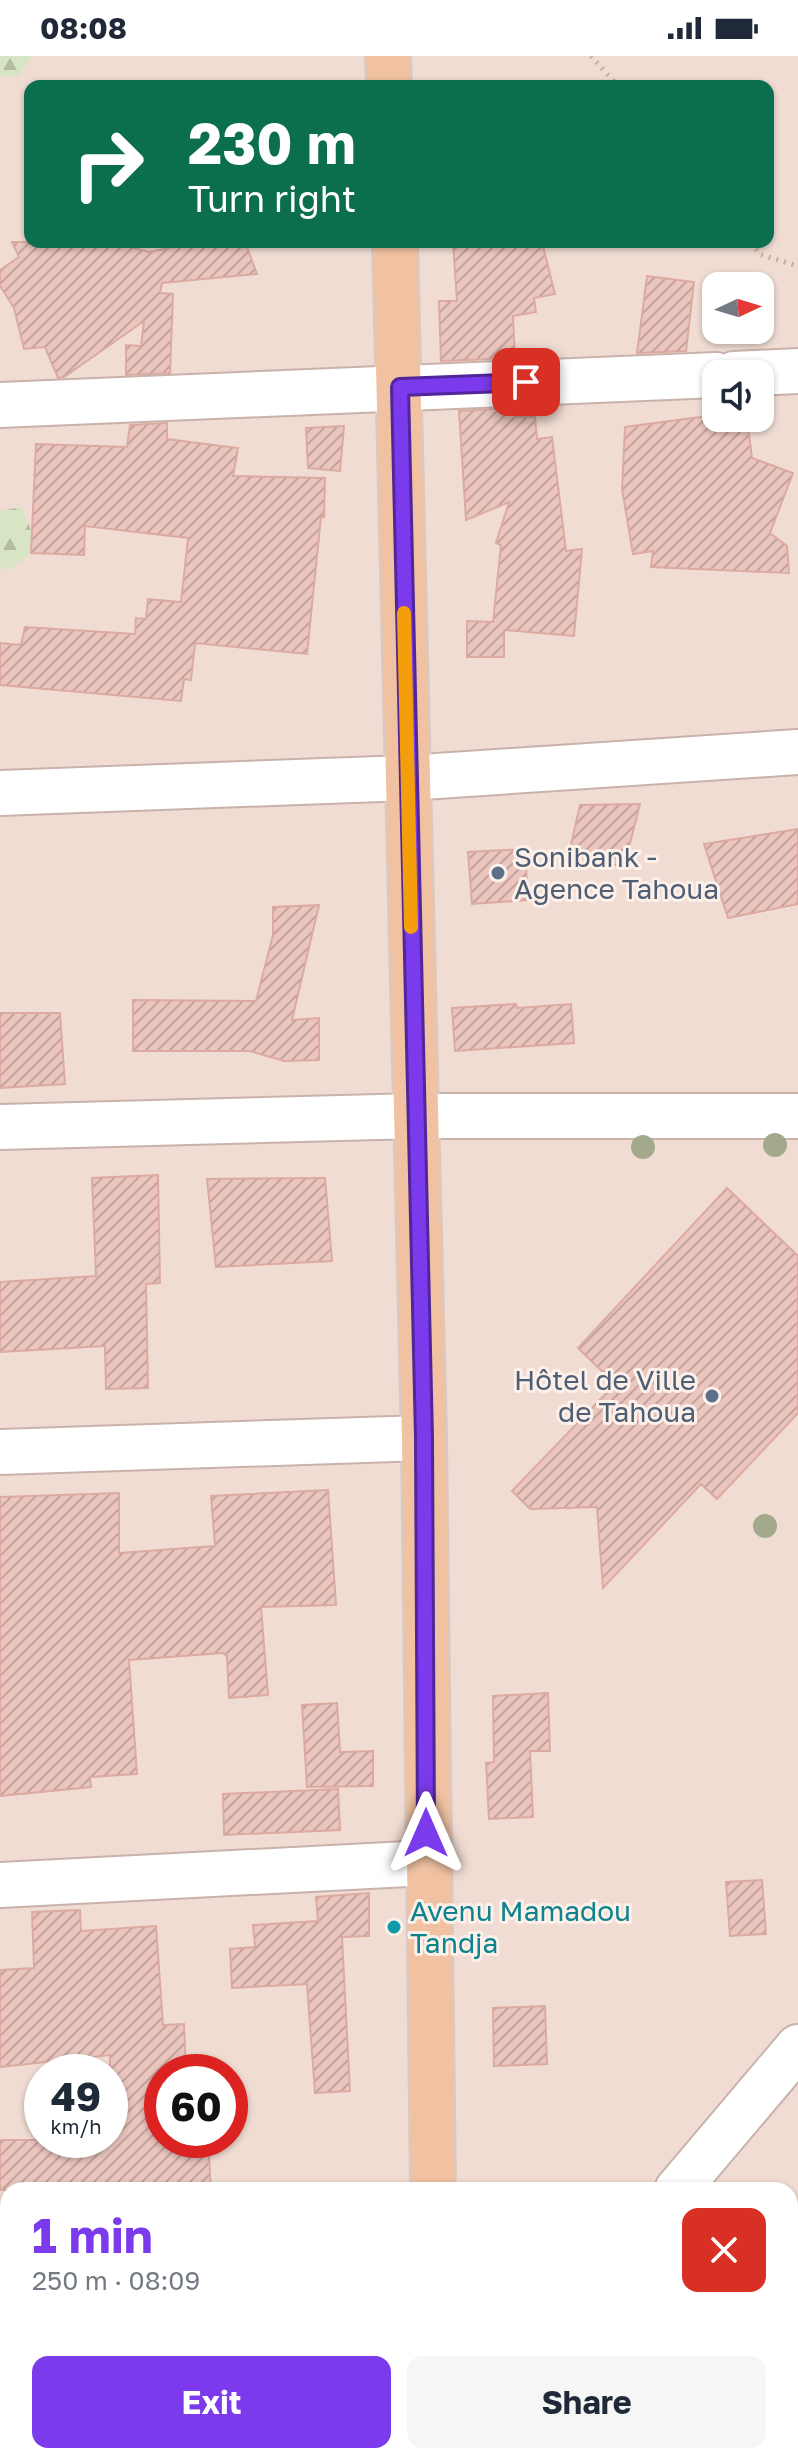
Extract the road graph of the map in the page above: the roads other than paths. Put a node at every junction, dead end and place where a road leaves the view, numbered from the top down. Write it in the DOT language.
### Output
graph roads {
  1 [pos="388,56"];
  2 [pos="389,80"];
  3 [pos="395,248"];
  4 [pos="798,371"];
  5 [pos="774,372"];
  6 [pos="702,376"];
  7 [pos="400,387"];
  8 [pos="0,405"];
  9 [pos="798,752"];
  10 [pos="407,778"];
  11 [pos="0,793"];
  12 [pos="417,1116"];
  13 [pos="798,1116"];
  14 [pos="0,1127"];
  15 [pos="424,1438"];
  16 [pos="0,1452"];
  17 [pos="427,1863"];
  18 [pos="0,1885"];
  19 [pos="798,2047"];
  20 [pos="435,2180"];
  21 [pos="684,2182"];
  1 -- 2 [label="main road"];
  3 -- 7 [label="main road"];
  4 -- 5 [label="street"];
  6 -- 7 [label="street"];
  7 -- 8 [label="street"];
  7 -- 10 [label="main road"];
  9 -- 10 [label="street"];
  10 -- 11 [label="street"];
  10 -- 12 [label="main road"];
  12 -- 13 [label="street"];
  12 -- 14 [label="street"];
  12 -- 15 [label="main road"];
  15 -- 16 [label="street"];
  15 -- 17 [label="main road"];
  17 -- 18 [label="street"];
  17 -- 20 [label="main road"];
  19 -- 21 [label="street"];
}
